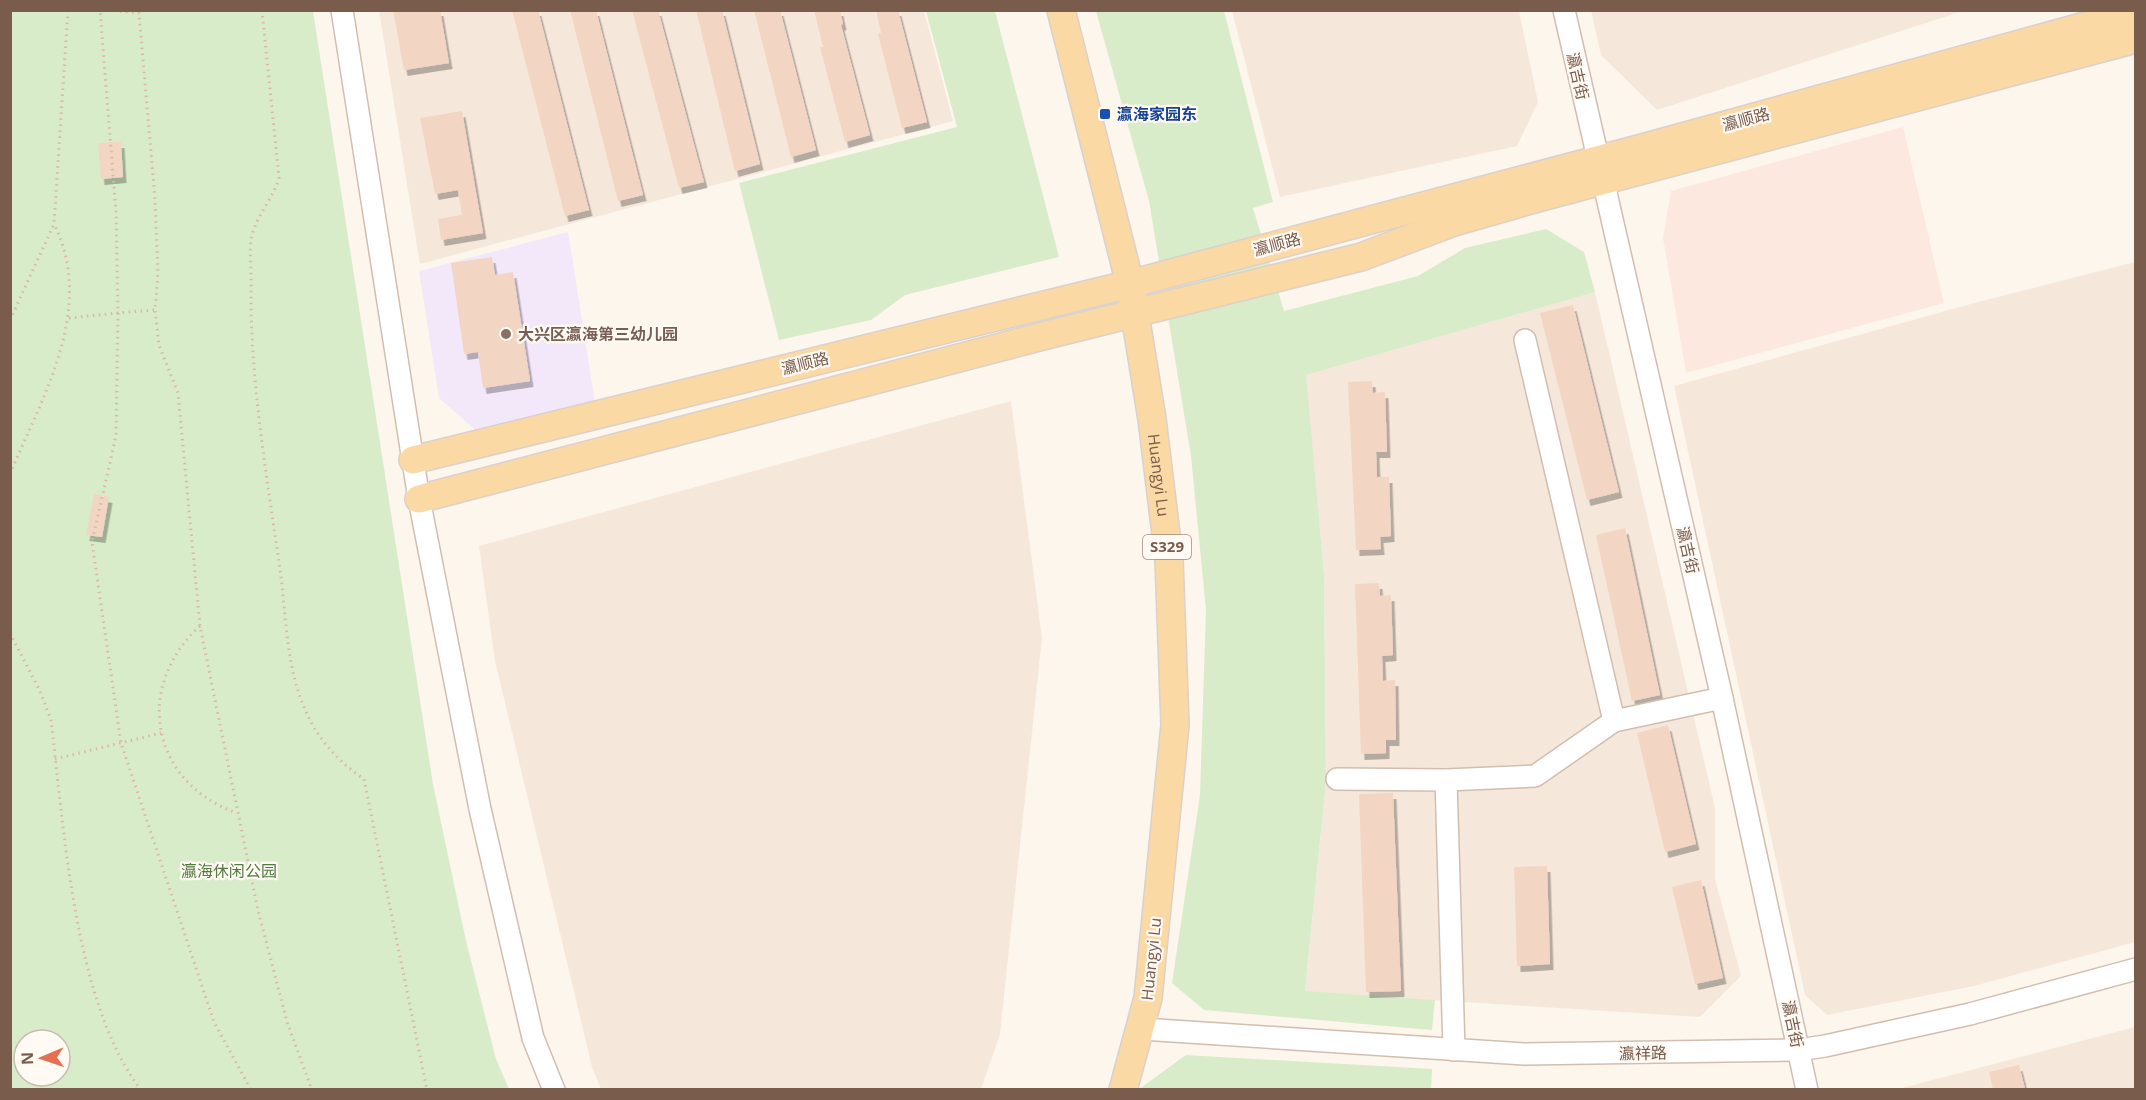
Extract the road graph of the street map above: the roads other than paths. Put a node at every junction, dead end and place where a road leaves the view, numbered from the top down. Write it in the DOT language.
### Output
graph roads {
  1 [pos="342,10"];
  2 [pos="1061,10"];
  3 [pos="1564,10"];
  4 [pos="2136,12"];
  5 [pos="2136,39"];
  6 [pos="1600,171"];
  7 [pos="1130,284"];
  8 [pos="1136,315"];
  9 [pos="1525,340"];
  10 [pos="413,460"];
  11 [pos="419,499"];
  12 [pos="1722,698"];
  13 [pos="1614,721"];
  14 [pos="1337,780"];
  15 [pos="1446,780"];
  16 [pos="2136,969"];
  17 [pos="1142,1029"];
  18 [pos="1454,1050"];
  19 [pos="1798,1050"];
  20 [pos="554,1089"];
  21 [pos="1123,1089"];
  22 [pos="1807,1089"];
  1 -- 10 [label="street"];
  2 -- 7 [label="main road, Huangyi Lu / S329"];
  3 -- 6 [label="street, 瀛吉街"];
  4 -- 6 [label="main road, 瀛顺路"];
  5 -- 6 [label="main road, 瀛顺路"];
  6 -- 7 [label="main road, 瀛顺路"];
  6 -- 8 [label="main road, 瀛顺路"];
  6 -- 12 [label="street, 瀛吉街"];
  7 -- 8 [label="main road, Huangyi Lu / S329"];
  7 -- 10 [label="main road, 瀛顺路"];
  8 -- 11 [label="main road, 瀛顺路"];
  8 -- 17 [label="main road, Huangyi Lu / S329"];
  9 -- 13 [label="street"];
  10 -- 11 [label="street"];
  11 -- 20 [label="street"];
  12 -- 13 [label="street"];
  12 -- 19 [label="street, 瀛吉街"];
  13 -- 15 [label="street"];
  14 -- 15 [label="street"];
  15 -- 18 [label="street"];
  16 -- 19 [label="street, 瀛祥路"];
  17 -- 18 [label="street, 瀛祥路"];
  17 -- 21 [label="main road, Huangyi Lu / S329"];
  18 -- 19 [label="street, 瀛祥路"];
  19 -- 22 [label="street, 瀛吉街"];
}
